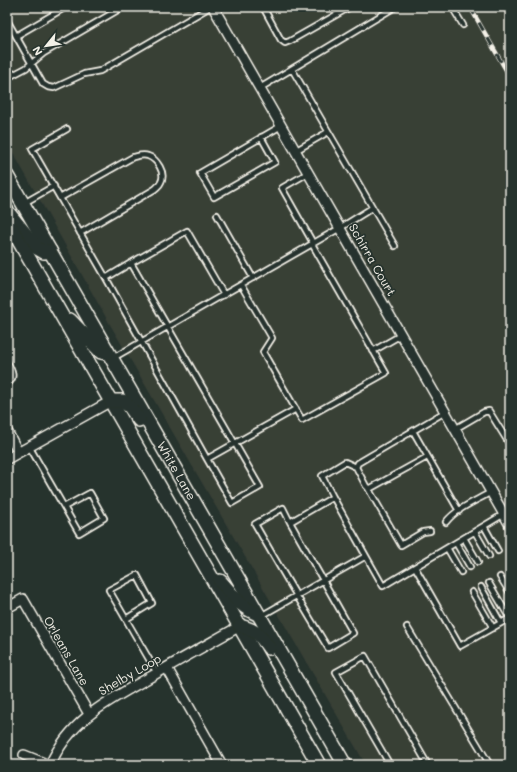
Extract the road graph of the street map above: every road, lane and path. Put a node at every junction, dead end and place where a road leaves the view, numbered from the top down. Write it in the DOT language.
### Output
graph roads {
  1 [pos="66,7"];
  2 [pos="122,7"];
  3 [pos="263,7"];
  4 [pos="350,7"];
  5 [pos="395,7"];
  6 [pos="452,7"];
  7 [pos="215,8"];
  8 [pos="7,20"];
  9 [pos="463,25"];
  10 [pos="16,36"];
  11 [pos="31,62"];
  12 [pos="292,69"];
  13 [pos="7,78"];
  14 [pos="260,88"];
  15 [pos="281,126"];
  16 [pos="67,129"];
  17 [pos="328,132"];
  18 [pos="262,137"];
  19 [pos="296,151"];
  20 [pos="308,173"];
  21 [pos="7,176"];
  22 [pos="54,186"];
  23 [pos="60,198"];
  24 [pos="23,204"];
  25 [pos="372,208"];
  26 [pos="7,211"];
  27 [pos="217,215"];
  28 [pos="7,220"];
  29 [pos="340,228"];
  30 [pos="80,233"];
  31 [pos="312,244"];
  32 [pos="395,246"];
  33 [pos="50,251"];
  34 [pos="131,263"];
  35 [pos="106,278"];
  36 [pos="253,278"];
  37 [pos="241,285"];
  38 [pos="224,295"];
  39 [pos="55,304"];
  40 [pos="168,327"];
  41 [pos="401,335"];
  42 [pos="142,342"];
  43 [pos="373,351"];
  44 [pos="110,356"];
  45 [pos="7,362"];
  46 [pos="7,384"];
  47 [pos="111,401"];
  48 [pos="296,409"];
  49 [pos="445,412"];
  50 [pos="455,429"];
  51 [pos="7,431"];
  52 [pos="413,431"];
  53 [pos="234,444"];
  54 [pos="510,445"];
  55 [pos="29,446"];
  56 [pos="18,452"];
  57 [pos="427,457"];
  58 [pos="7,459"];
  59 [pos="207,459"];
  60 [pos="173,466"];
  61 [pos="356,467"];
  62 [pos="368,488"];
  63 [pos="491,492"];
  64 [pos="333,497"];
  65 [pos="64,507"];
  66 [pos="459,511"];
  67 [pos="504,514"];
  68 [pos="445,520"];
  69 [pos="290,522"];
  70 [pos="510,525"];
  71 [pos="484,526"];
  72 [pos="428,529"];
  73 [pos="475,532"];
  74 [pos="464,538"];
  75 [pos="456,542"];
  76 [pos="447,548"];
  77 [pos="498,550"];
  78 [pos="366,556"];
  79 [pos="489,556"];
  80 [pos="201,558"];
  81 [pos="478,562"];
  82 [pos="415,567"];
  83 [pos="470,567"];
  84 [pos="461,572"];
  85 [pos="500,576"];
  86 [pos="324,580"];
  87 [pos="490,583"];
  88 [pos="481,587"];
  89 [pos="472,592"];
  90 [pos="510,593"];
  91 [pos="297,596"];
  92 [pos="7,608"];
  93 [pos="259,616"];
  94 [pos="510,618"];
  95 [pos="126,619"];
  96 [pos="501,624"];
  97 [pos="240,626"];
  98 [pos="407,627"];
  99 [pos="493,628"];
  100 [pos="167,668"];
  101 [pos="157,673"];
  102 [pos="304,694"];
  103 [pos="89,714"];
  104 [pos="24,755"];
  105 [pos="319,764"];
  106 [pos="49,765"];
  107 [pos="222,765"];
  108 [pos="345,765"];
  109 [pos="390,765"];
  110 [pos="428,765"];
  111 [pos="490,765"];
  1 -- 10 [label="lane"];
  2 -- 11 [label="lane"];
  3 -- 4 [label="lane"];
  5 -- 12 [label="lane"];
  6 -- 9 [label="lane"];
  7 -- 11 [label="lane"];
  7 -- 14 [label="street, Schirra Court"];
  8 -- 10 [label="lane"];
  10 -- 11 [label="lane"];
  11 -- 13 [label="lane"];
  12 -- 14 [label="lane"];
  12 -- 17 [label="lane"];
  14 -- 15 [label="street, Schirra Court"];
  15 -- 18 [label="lane"];
  15 -- 19 [label="street, Schirra Court"];
  16 -- 22 [label="lane"];
  17 -- 19 [label="lane"];
  17 -- 25 [label="lane"];
  18 -- 18 [label="lane"];
  19 -- 20 [label="street, Schirra Court"];
  20 -- 29 [label="street, Schirra Court"];
  20 -- 31 [label="lane"];
  21 -- 24 [label="main road, White Lane"];
  22 -- 23 [label="lane"];
  22 -- 24 [label="lane"];
  23 -- 30 [label="lane"];
  23 -- 30 [label="lane"];
  24 -- 33 [label="main road, White Lane"];
  25 -- 29 [label="lane"];
  25 -- 32 [label="lane"];
  26 -- 33 [label="main road"];
  27 -- 36 [label="lane"];
  28 -- 39 [label="main road, White Lane"];
  29 -- 31 [label="lane"];
  29 -- 41 [label="street, Schirra Court"];
  30 -- 35 [label="lane"];
  31 -- 36 [label="lane"];
  31 -- 43 [label="lane"];
  33 -- 44 [label="main road, White Lane"];
  34 -- 35 [label="lane"];
  34 -- 38 [label="lane"];
  34 -- 40 [label="lane"];
  35 -- 42 [label="lane"];
  36 -- 37 [label="lane"];
  37 -- 38 [label="lane"];
  37 -- 48 [label="lane"];
  38 -- 40 [label="lane"];
  39 -- 44 [label="main road"];
  39 -- 47 [label="main road, White Lane"];
  40 -- 42 [label="lane"];
  40 -- 53 [label="lane"];
  41 -- 43 [label="lane"];
  41 -- 49 [label="street, Schirra Court"];
  42 -- 44 [label="lane"];
  42 -- 59 [label="lane"];
  43 -- 48 [label="lane"];
  44 -- 60 [label="main road, White Lane"];
  45 -- 46 [label="lane"];
  47 -- 55 [label="street"];
  47 -- 60 [label="main road"];
  47 -- 80 [label="main road, White Lane"];
  48 -- 53 [label="lane"];
  49 -- 50 [label="street, Schirra Court"];
  49 -- 52 [label="lane"];
  50 -- 54 [label="lane"];
  50 -- 63 [label="street, Schirra Court"];
  51 -- 56 [label="street"];
  52 -- 57 [label="lane"];
  52 -- 61 [label="lane"];
  53 -- 59 [label="lane"];
  53 -- 59 [label="lane"];
  55 -- 56 [label="street"];
  55 -- 65 [label="lane"];
  56 -- 58 [label="street"];
  57 -- 62 [label="lane"];
  57 -- 66 [label="lane"];
  60 -- 93 [label="main road, White Lane"];
  61 -- 62 [label="lane"];
  61 -- 64 [label="lane"];
  62 -- 72 [label="lane"];
  63 -- 66 [label="lane"];
  63 -- 67 [label="street, Schirra Court"];
  64 -- 69 [label="lane"];
  64 -- 78 [label="lane"];
  65 -- 65 [label="lane"];
  66 -- 68 [label="lane"];
  67 -- 70 [label="street, Schirra Court"];
  67 -- 71 [label="lane"];
  69 -- 86 [label="lane"];
  69 -- 91 [label="lane"];
  71 -- 73 [label="lane"];
  71 -- 77 [label="lane"];
  73 -- 74 [label="lane"];
  73 -- 79 [label="lane"];
  74 -- 75 [label="lane"];
  74 -- 81 [label="lane"];
  75 -- 76 [label="lane"];
  75 -- 83 [label="lane"];
  76 -- 82 [label="lane"];
  76 -- 84 [label="lane"];
  78 -- 82 [label="lane"];
  78 -- 86 [label="lane"];
  80 -- 93 [label="main road"];
  80 -- 97 [label="main road, White Lane"];
  82 -- 99 [label="lane"];
  85 -- 90 [label="lane"];
  86 -- 91 [label="lane"];
  86 -- 91 [label="lane"];
  87 -- 94 [label="lane"];
  88 -- 96 [label="lane"];
  89 -- 99 [label="lane"];
  91 -- 93 [label="lane"];
  92 -- 103 [label="street, Orleans Lane"];
  93 -- 102 [label="main road, White Lane"];
  94 -- 96 [label="lane"];
  95 -- 95 [label="lane"];
  95 -- 101 [label="lane"];
  96 -- 99 [label="lane"];
  97 -- 100 [label="street, Shelby Loop"];
  97 -- 102 [label="main road"];
  97 -- 105 [label="main road, White Lane"];
  98 -- 111 [label="lane"];
  100 -- 101 [label="street, Shelby Loop"];
  100 -- 107 [label="street"];
  101 -- 103 [label="street, Shelby Loop"];
  102 -- 108 [label="main road, White Lane"];
  103 -- 106 [label="street, Shelby Loop"];
  104 -- 106 [label="street"];
  109 -- 110 [label="lane"];
}
